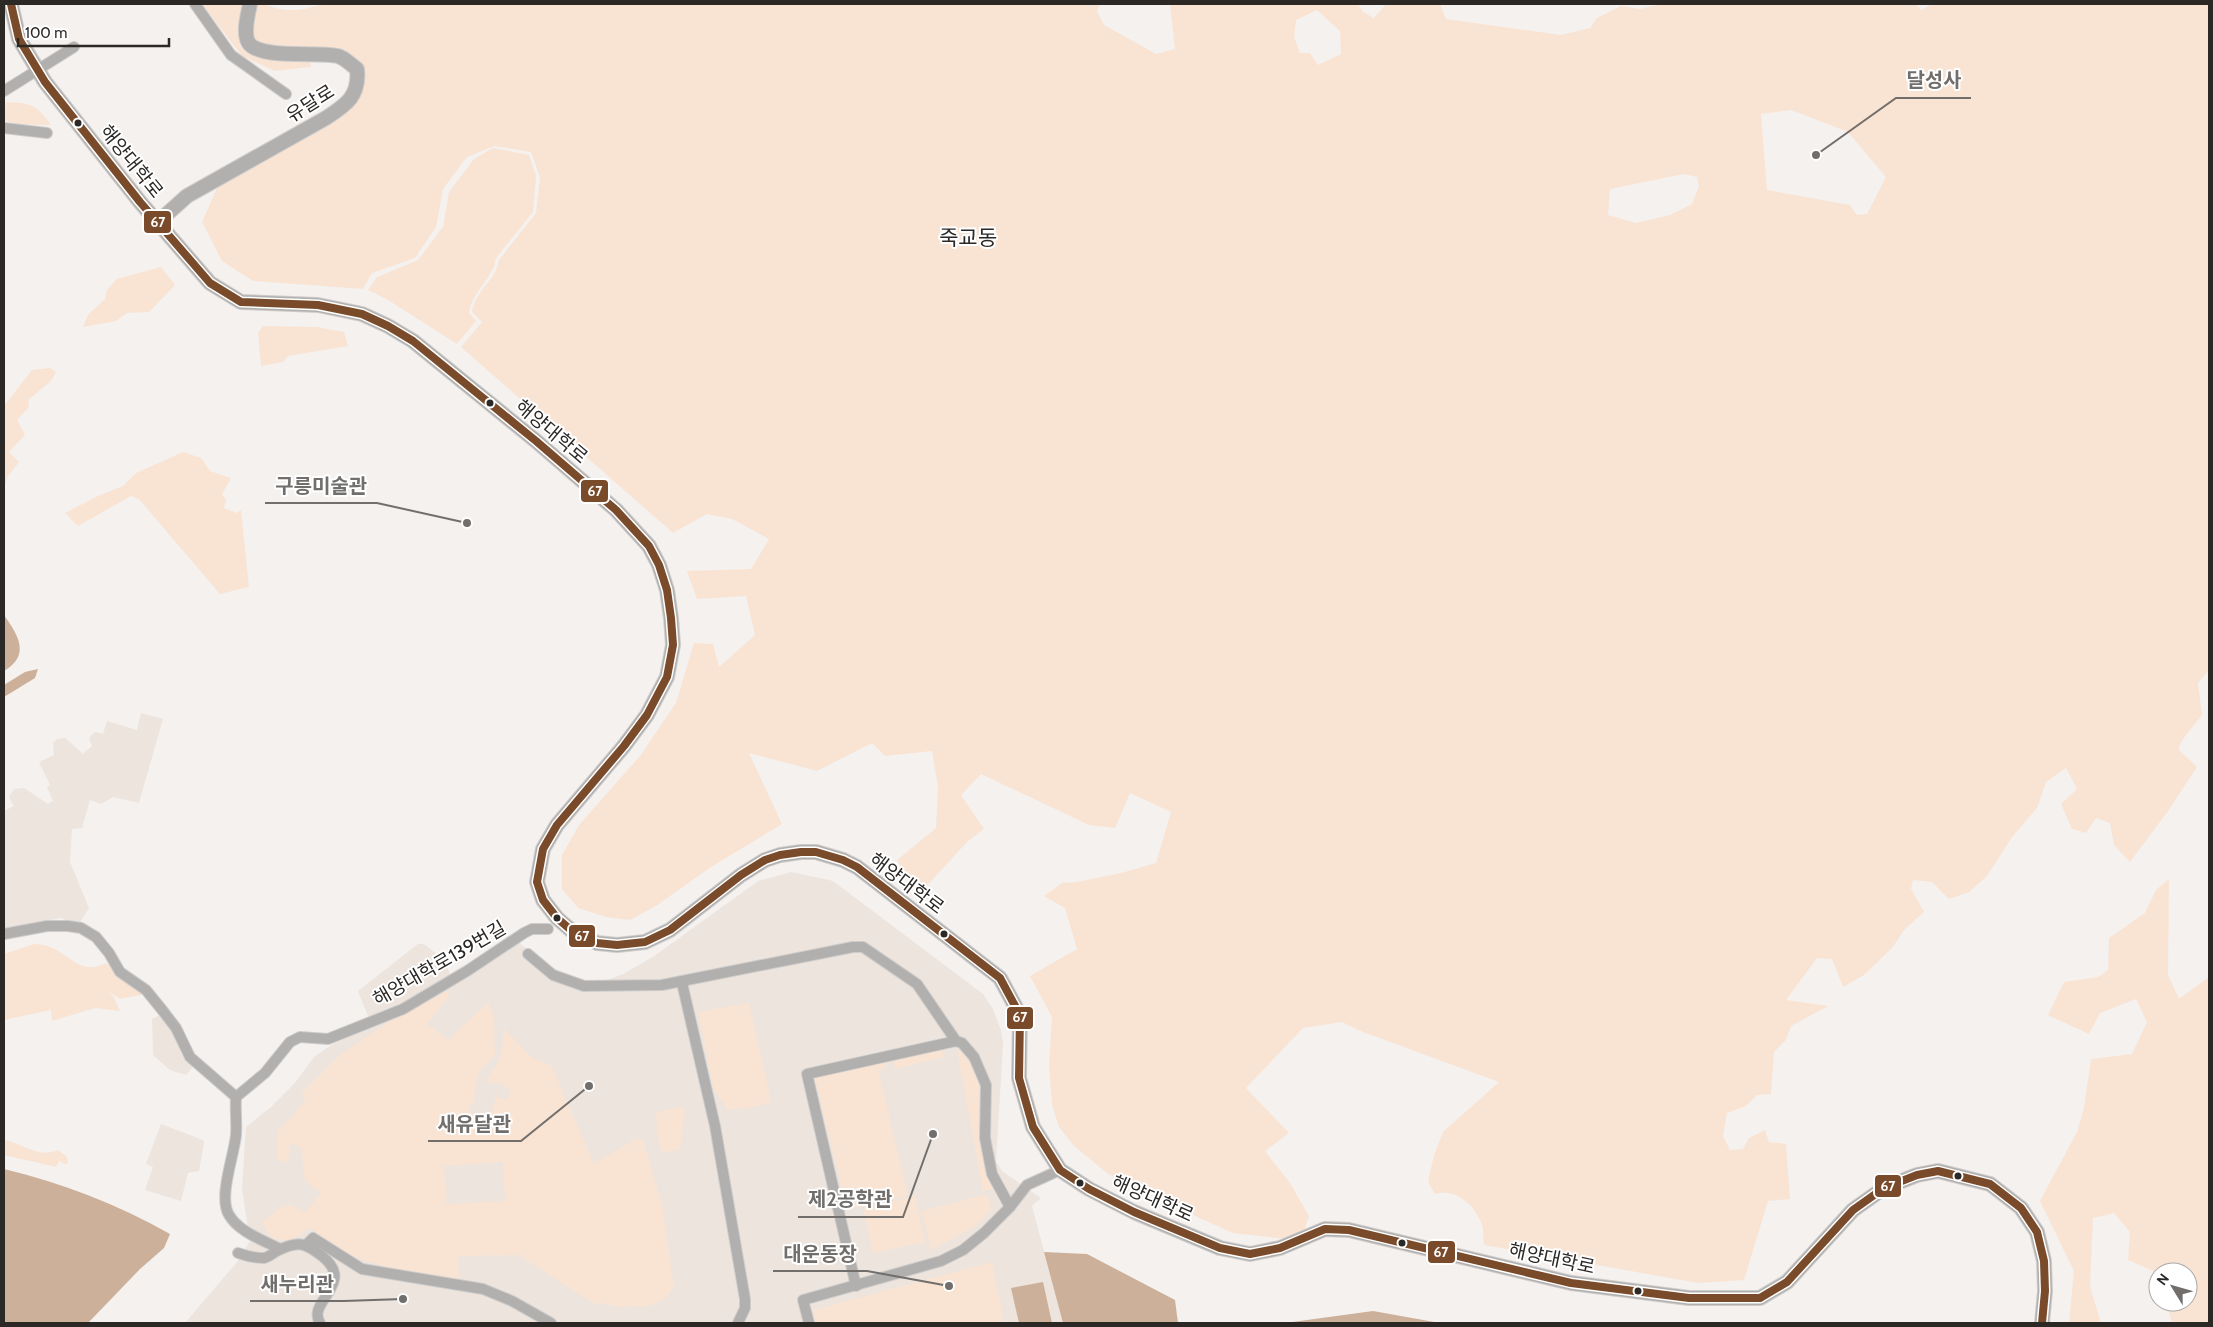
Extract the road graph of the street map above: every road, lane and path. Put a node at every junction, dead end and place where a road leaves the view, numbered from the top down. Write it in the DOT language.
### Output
graph roads {
  1 [pos="11,4"];
  2 [pos="195,4"];
  3 [pos="250,4"];
  4 [pos="74,47"];
  5 [pos="38,71"];
  6 [pos="4,91"];
  7 [pos="286,94"];
  8 [pos="4,128"];
  9 [pos="47,133"];
  10 [pos="158,222"];
  11 [pos="548,929"];
  12 [pos="4,934"];
  13 [pos="528,954"];
  14 [pos="682,983"];
  15 [pos="956,1041"];
  16 [pos="236,1097"];
  17 [pos="1060,1170"];
  18 [pos="1010,1207"];
  19 [pos="307,1244"];
  20 [pos="280,1249"];
  21 [pos="238,1253"];
  22 [pos="856,1286"];
  23 [pos="320,1323"];
  24 [pos="551,1323"];
  25 [pos="738,1323"];
  26 [pos="809,1323"];
  27 [pos="2042,1323"];
  1 -- 5 [label="street, 해양대학로"];
  2 -- 7 [label="street"];
  3 -- 10 [label="street, 유달로"];
  4 -- 5 [label="street"];
  5 -- 6 [label="street"];
  5 -- 10 [label="street, 해양대학로"];
  8 -- 9 [label="street"];
  10 -- 17 [label="street, 해양대학로"];
  11 -- 16 [label="street, 해양대학로139번길"];
  12 -- 16 [label="street"];
  13 -- 14 [label="street"];
  14 -- 15 [label="street"];
  14 -- 25 [label="street"];
  15 -- 18 [label="street"];
  15 -- 22 [label="street"];
  16 -- 20 [label="street"];
  17 -- 18 [label="street"];
  17 -- 27 [label="street, 해양대학로"];
  18 -- 22 [label="street"];
  19 -- 20 [label="street"];
  19 -- 23 [label="street"];
  19 -- 24 [label="street"];
  20 -- 21 [label="street"];
  22 -- 26 [label="street"];
}
